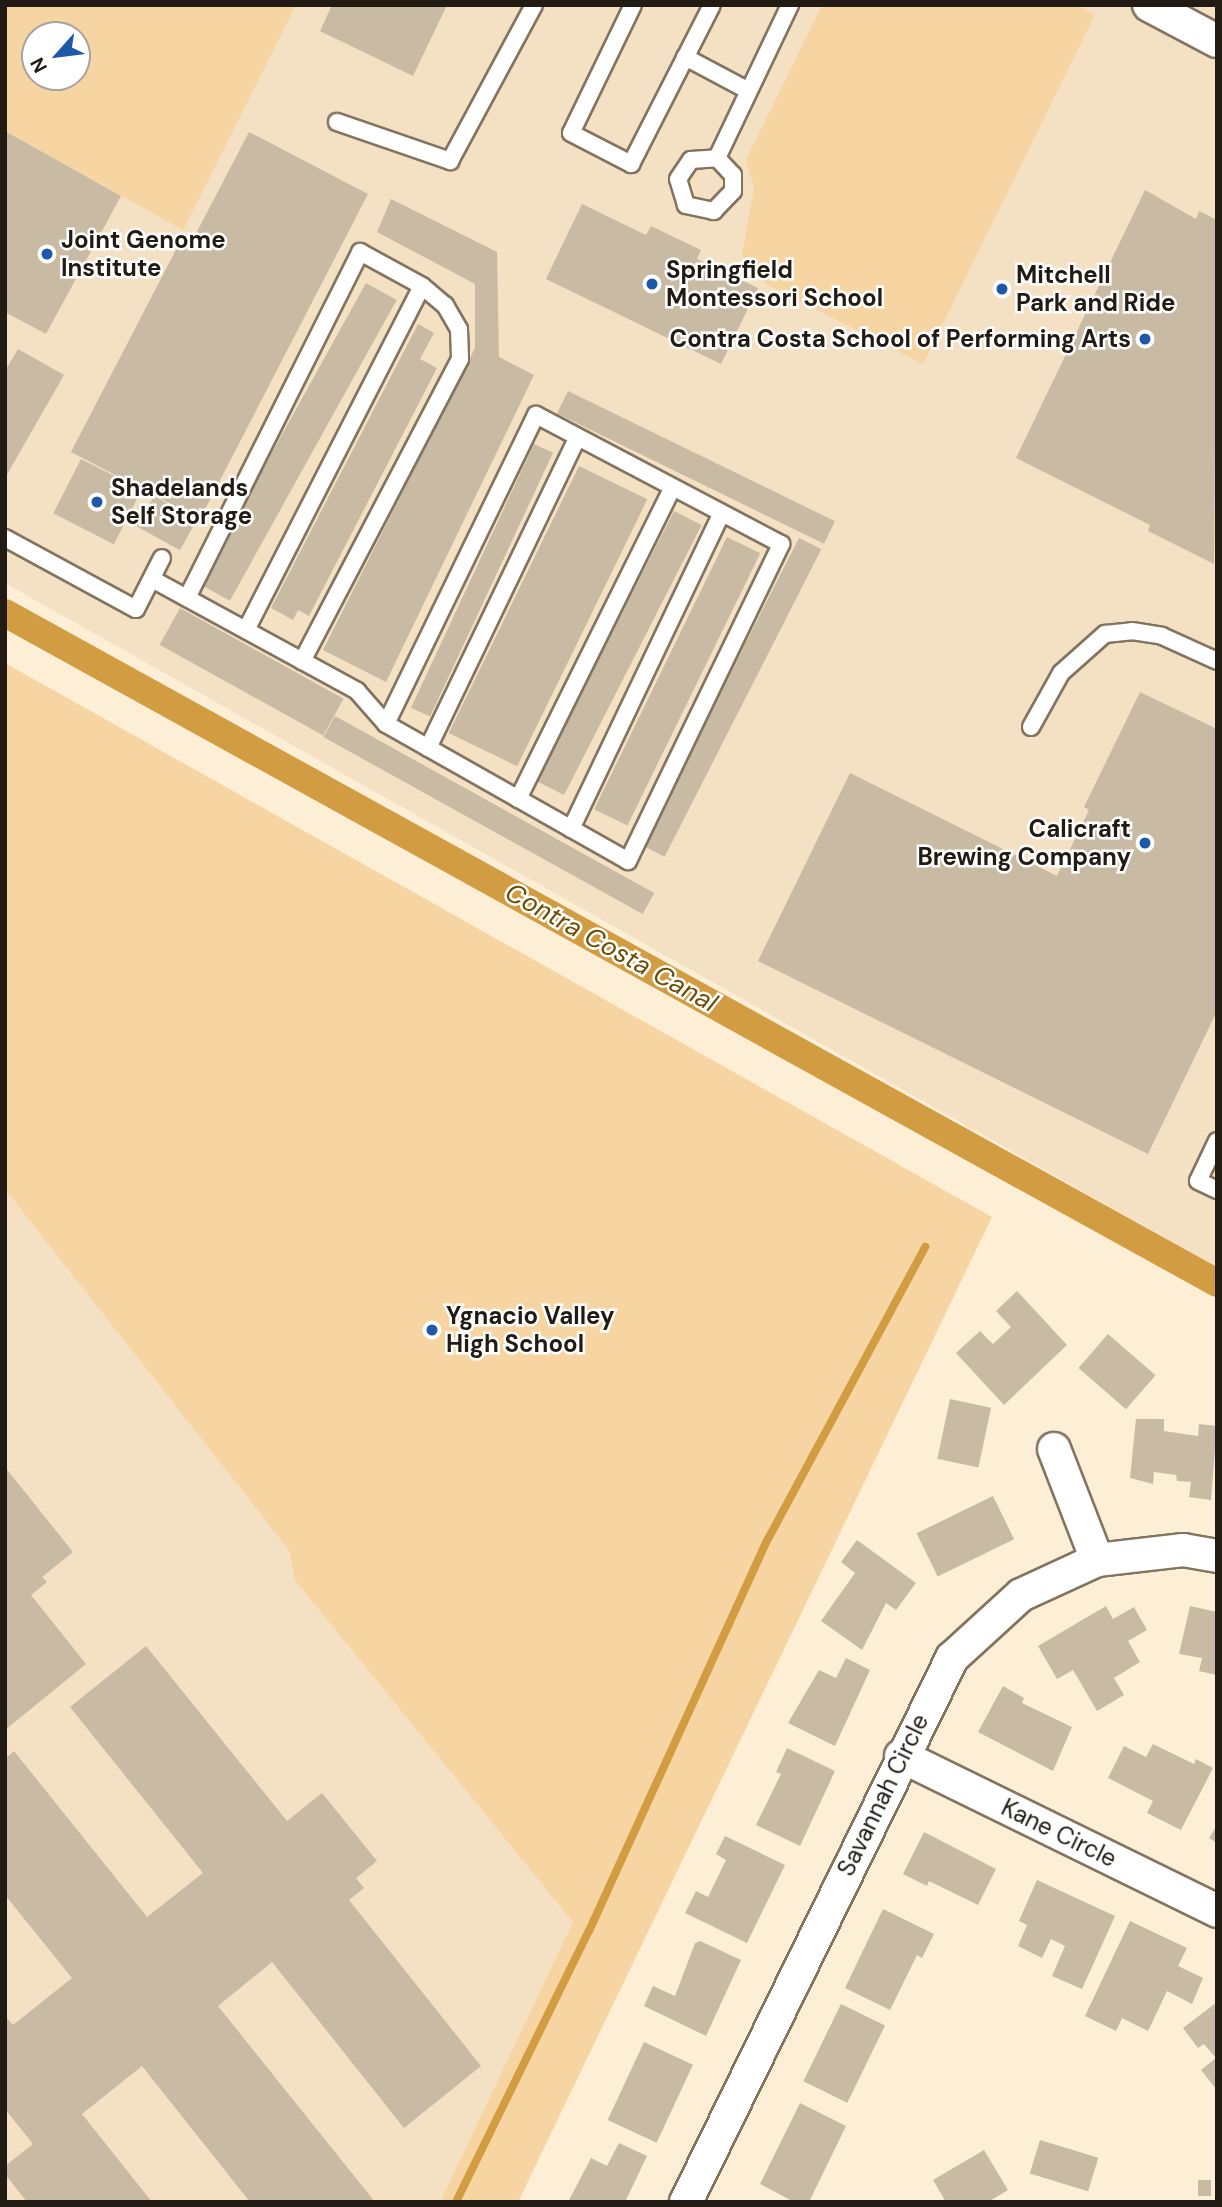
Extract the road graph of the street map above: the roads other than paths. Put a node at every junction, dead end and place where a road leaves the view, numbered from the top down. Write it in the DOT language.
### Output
graph roads {
  1 [pos="534,5"];
  2 [pos="633,5"];
  3 [pos="712,5"];
  4 [pos="790,5"];
  5 [pos="1149,5"];
  6 [pos="1217,41"];
  7 [pos="685,57"];
  8 [pos="749,91"];
  9 [pos="337,122"];
  10 [pos="717,158"];
  11 [pos="422,286"];
  12 [pos="578,437"];
  13 [pos="673,487"];
  14 [pos="722,513"];
  15 [pos="5,538"];
  16 [pos="162,558"];
  17 [pos="152,579"];
  18 [pos="187,598"];
  19 [pos="246,630"];
  20 [pos="302,661"];
  21 [pos="1217,661"];
  22 [pos="386,724"];
  23 [pos="1031,727"];
  24 [pos="428,748"];
  25 [pos="518,799"];
  26 [pos="571,829"];
  27 [pos="1217,1141"];
  28 [pos="1217,1190"];
  29 [pos="1054,1449"];
  30 [pos="1217,1556"];
  31 [pos="1097,1560"];
  32 [pos="901,1756"];
  33 [pos="1217,1911"];
  34 [pos="685,2202"];
  1 -- 9 [label="lane"];
  2 -- 7 [label="lane"];
  3 -- 7 [label="lane"];
  4 -- 8 [label="lane"];
  5 -- 6 [label="street"];
  7 -- 8 [label="lane"];
  8 -- 10 [label="lane"];
  11 -- 18 [label="lane"];
  11 -- 19 [label="lane"];
  11 -- 20 [label="lane"];
  12 -- 13 [label="lane"];
  12 -- 22 [label="lane"];
  12 -- 24 [label="lane"];
  13 -- 14 [label="lane"];
  13 -- 25 [label="lane"];
  14 -- 26 [label="lane"];
  14 -- 26 [label="lane"];
  15 -- 17 [label="lane"];
  16 -- 17 [label="lane"];
  17 -- 18 [label="lane"];
  18 -- 19 [label="lane"];
  19 -- 20 [label="lane"];
  20 -- 22 [label="lane"];
  21 -- 23 [label="lane"];
  22 -- 24 [label="lane"];
  24 -- 25 [label="lane"];
  25 -- 26 [label="lane"];
  27 -- 28 [label="lane"];
  29 -- 31 [label="street"];
  30 -- 31 [label="street, Savannah Circle"];
  31 -- 32 [label="street, Savannah Circle"];
  32 -- 33 [label="street, Kane Circle"];
  32 -- 34 [label="street, Savannah Circle"];
}
